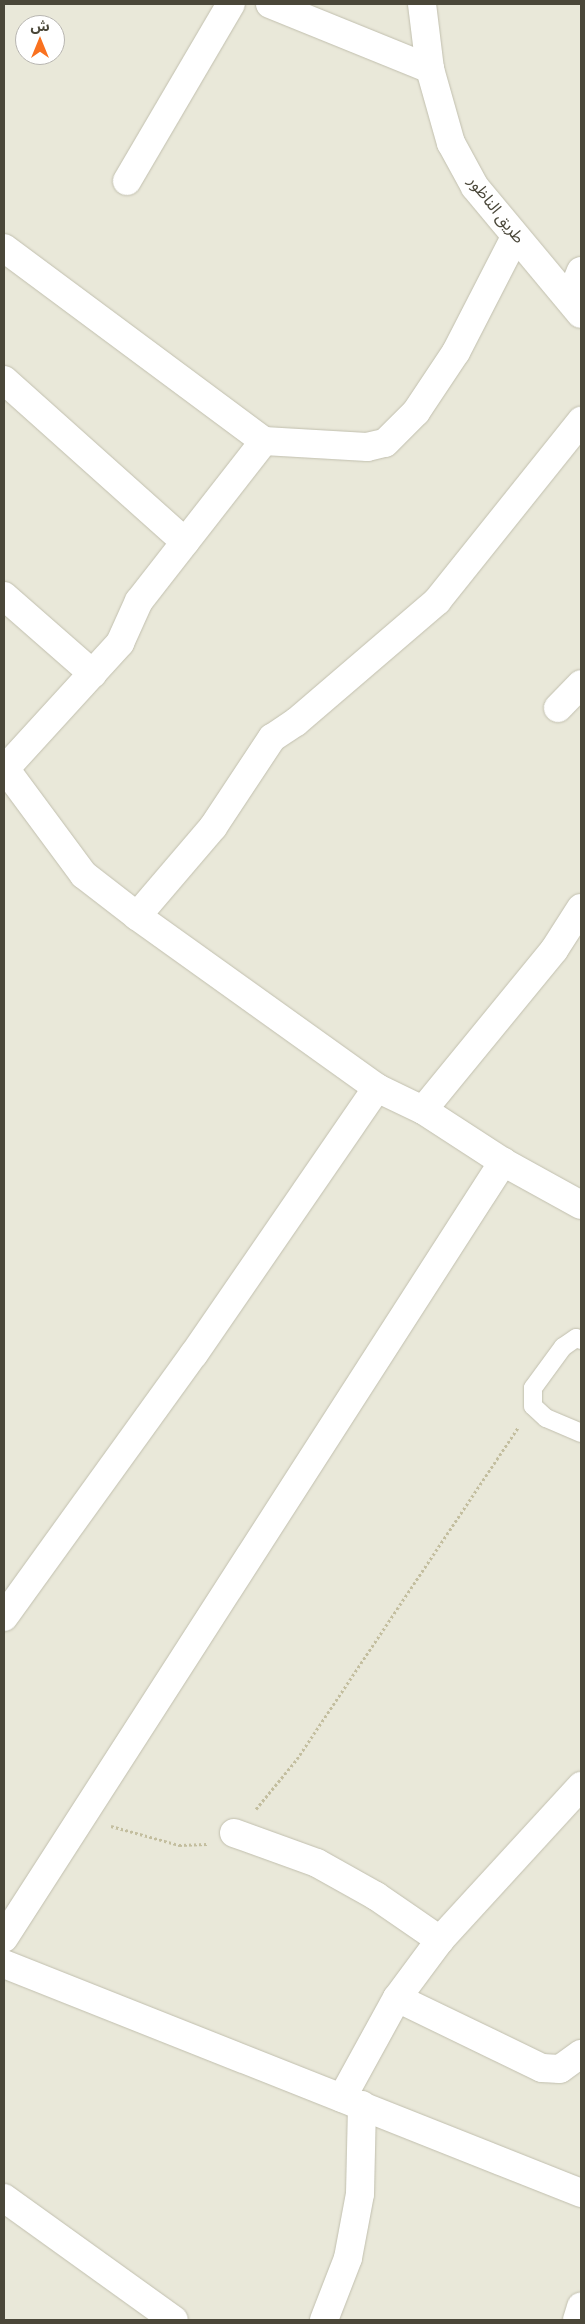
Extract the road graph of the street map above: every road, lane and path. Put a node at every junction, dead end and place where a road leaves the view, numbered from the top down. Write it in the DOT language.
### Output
graph roads {
  1 [pos="231,4"];
  2 [pos="270,4"];
  3 [pos="422,4"];
  4 [pos="430,69"];
  5 [pos="127,181"];
  6 [pos="515,237"];
  7 [pos="4,248"];
  8 [pos="581,271"];
  9 [pos="576,306"];
  10 [pos="4,380"];
  11 [pos="581,421"];
  12 [pos="264,441"];
  13 [pos="185,542"];
  14 [pos="4,596"];
  15 [pos="93,674"];
  16 [pos="581,684"];
  17 [pos="558,708"];
  18 [pos="4,768"];
  19 [pos="581,908"];
  20 [pos="137,916"];
  21 [pos="377,1088"];
  22 [pos="422,1110"];
  23 [pos="503,1162"];
  24 [pos="581,1205"];
  25 [pos="581,1340"];
  26 [pos="533,1406"];
  27 [pos="581,1433"];
  28 [pos="4,1617"];
  29 [pos="581,1786"];
  30 [pos="84,1817"];
  31 [pos="234,1834"];
  32 [pos="4,1938"];
  33 [pos="440,1940"];
  34 [pos="4,1964"];
  35 [pos="397,1998"];
  36 [pos="581,2054"];
  37 [pos="352,2102"];
  38 [pos="581,2193"];
  39 [pos="4,2198"];
  40 [pos="581,2307"];
  41 [pos="174,2320"];
  42 [pos="324,2320"];
  43 [pos="577,2320"];
  1 -- 5 [label="street"];
  2 -- 4 [label="street"];
  3 -- 4 [label="street, طريق الناظور"];
  4 -- 6 [label="street, طريق الناظور"];
  6 -- 9 [label="street, طريق الناظور"];
  6 -- 12 [label="street"];
  7 -- 12 [label="street"];
  8 -- 9 [label="street"];
  10 -- 13 [label="street"];
  11 -- 20 [label="street"];
  12 -- 13 [label="street"];
  13 -- 15 [label="street"];
  14 -- 15 [label="street"];
  15 -- 18 [label="street"];
  16 -- 17 [label="street"];
  18 -- 20 [label="street"];
  19 -- 22 [label="street"];
  20 -- 21 [label="street"];
  21 -- 22 [label="street"];
  21 -- 28 [label="street"];
  22 -- 23 [label="street"];
  23 -- 24 [label="street"];
  23 -- 30 [label="street"];
  25 -- 26 [label="lane"];
  26 -- 27 [label="lane"];
  26 -- 31 [label="path"];
  29 -- 33 [label="street"];
  30 -- 31 [label="path"];
  30 -- 32 [label="street"];
  31 -- 33 [label="street"];
  33 -- 35 [label="street"];
  34 -- 37 [label="street"];
  35 -- 36 [label="street"];
  35 -- 37 [label="street"];
  37 -- 38 [label="street"];
  37 -- 42 [label="street"];
  39 -- 41 [label="street"];
  40 -- 43 [label="street"];
}
